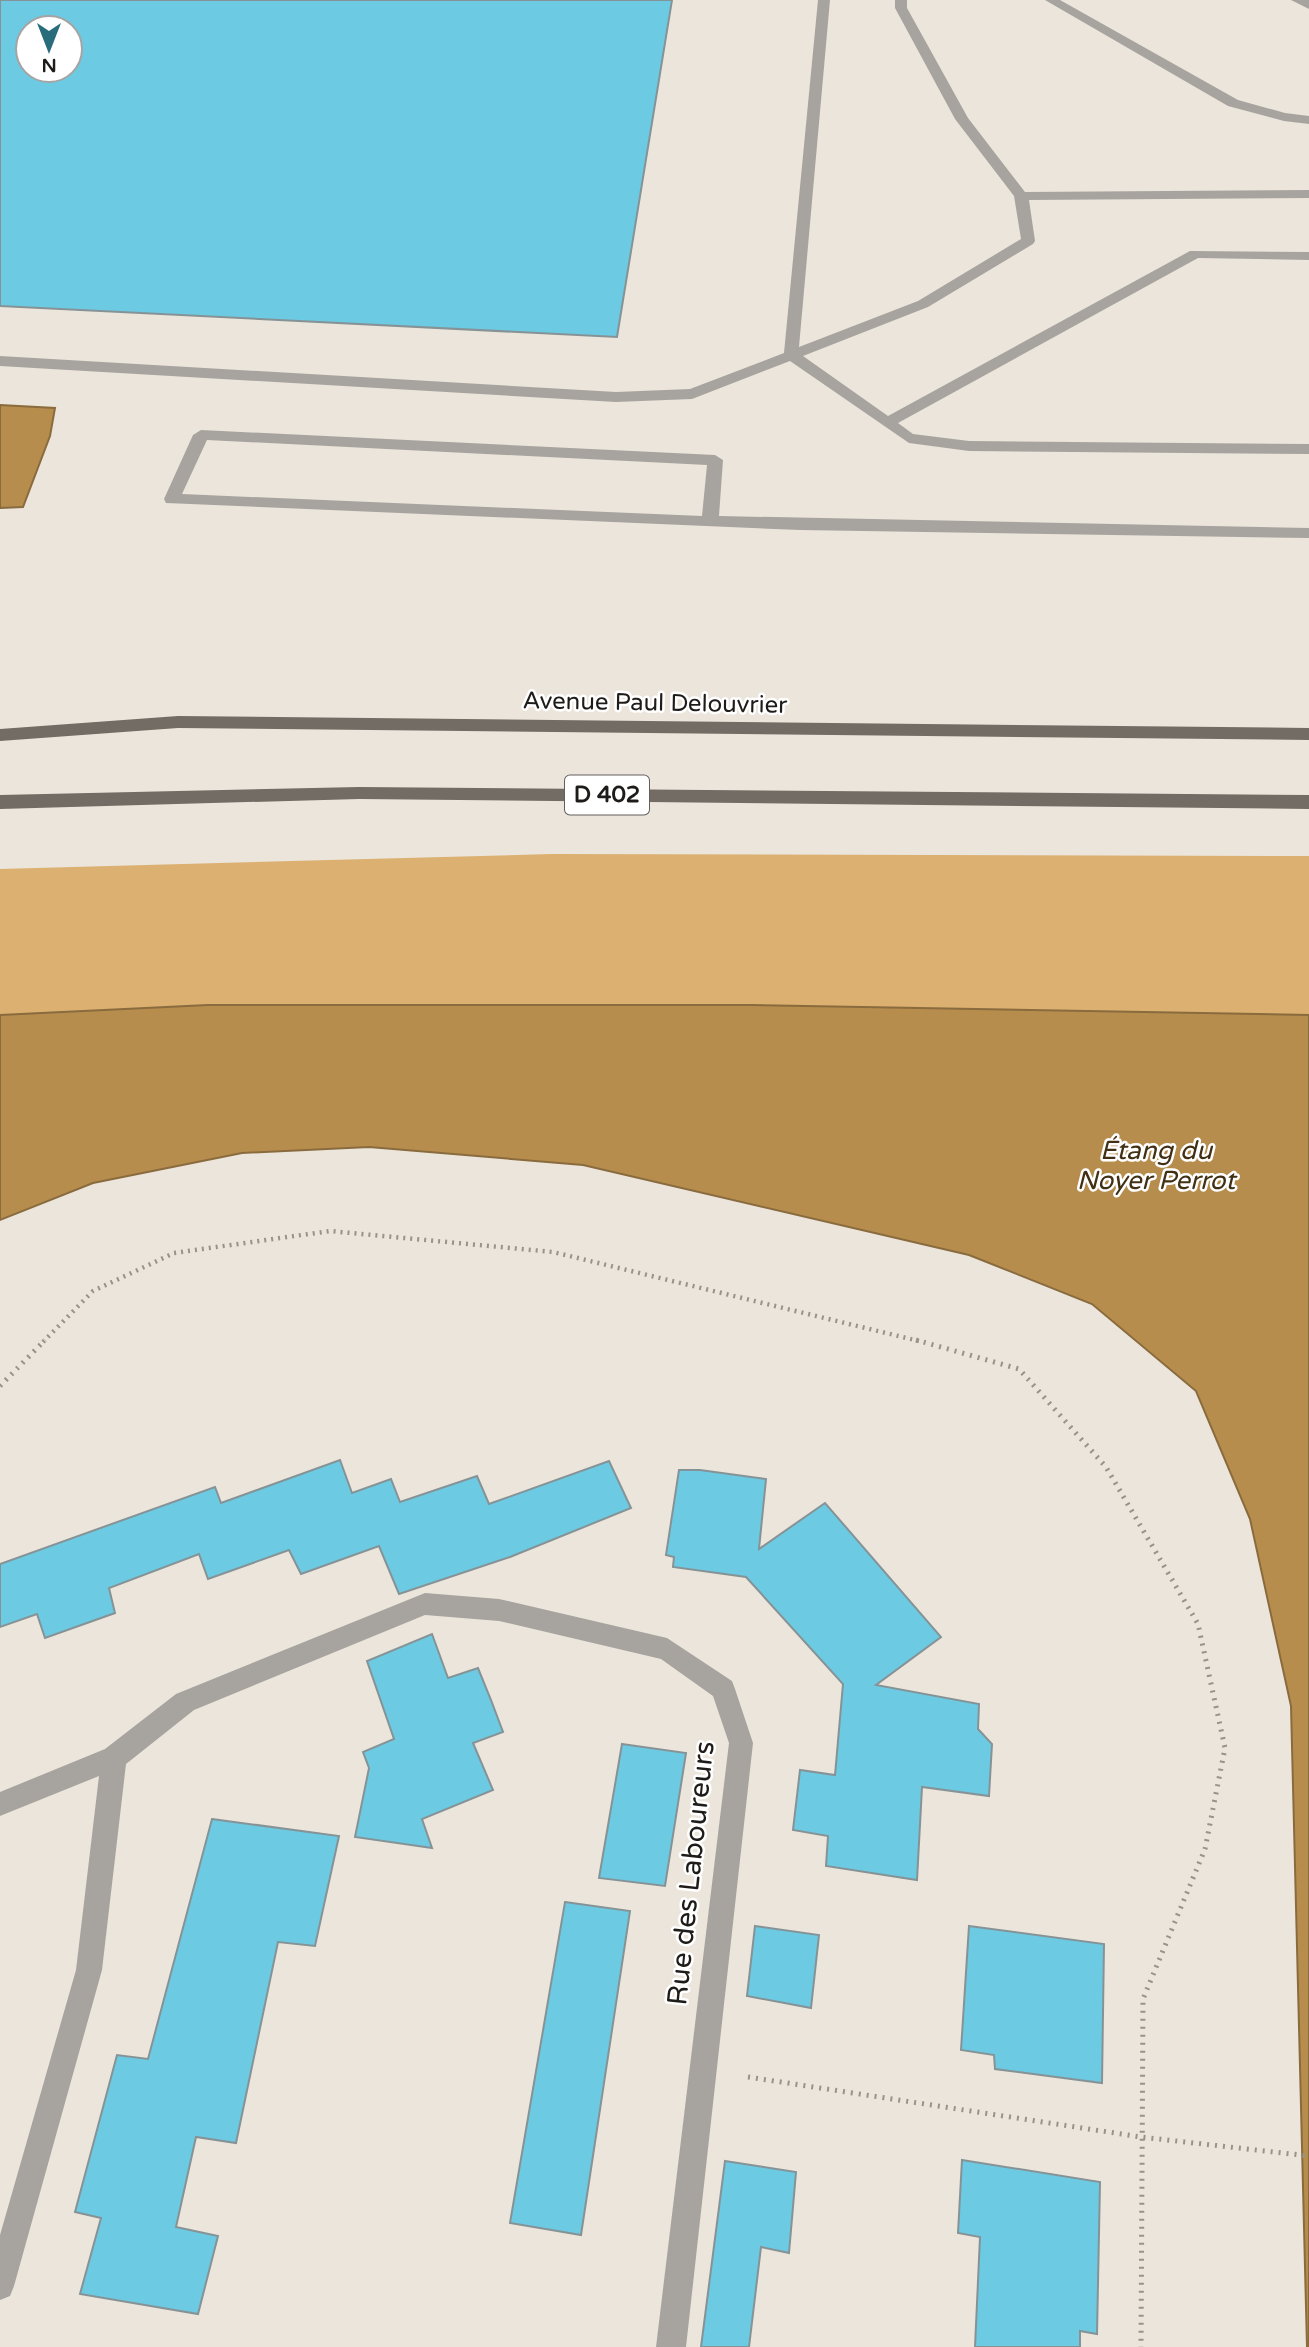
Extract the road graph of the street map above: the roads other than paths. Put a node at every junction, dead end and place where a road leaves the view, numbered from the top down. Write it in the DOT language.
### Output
graph roads {
  1 [pos="824,0"];
  2 [pos="901,0"];
  3 [pos="1051,0"];
  4 [pos="1297,0"];
  5 [pos="1309,5"];
  6 [pos="1309,120"];
  7 [pos="1309,194"];
  8 [pos="1021,196"];
  9 [pos="1309,256"];
  10 [pos="791,355"];
  11 [pos="0,361"];
  12 [pos="887,423"];
  13 [pos="1309,449"];
  14 [pos="710,521"];
  15 [pos="1309,533"];
  16 [pos="1309,734"];
  17 [pos="0,735"];
  18 [pos="0,802"];
  19 [pos="1309,802"];
  20 [pos="114,1758"];
  21 [pos="0,1804"];
  22 [pos="0,2286"];
  23 [pos="671,2347"];
  1 -- 10 [label="street"];
  2 -- 8 [label="street"];
  3 -- 6 [label="street"];
  4 -- 5 [label="street"];
  7 -- 8 [label="street"];
  8 -- 10 [label="street"];
  9 -- 12 [label="street"];
  10 -- 11 [label="street"];
  10 -- 12 [label="street"];
  12 -- 13 [label="street"];
  14 -- 14 [label="street"];
  14 -- 15 [label="street"];
  16 -- 17 [label="main road, Avenue Paul Delouvrier"];
  18 -- 19 [label="main road, D 402"];
  20 -- 21 [label="street, Rue des Laboureurs"];
  20 -- 22 [label="street"];
  20 -- 23 [label="street, Rue des Laboureurs"];
}
